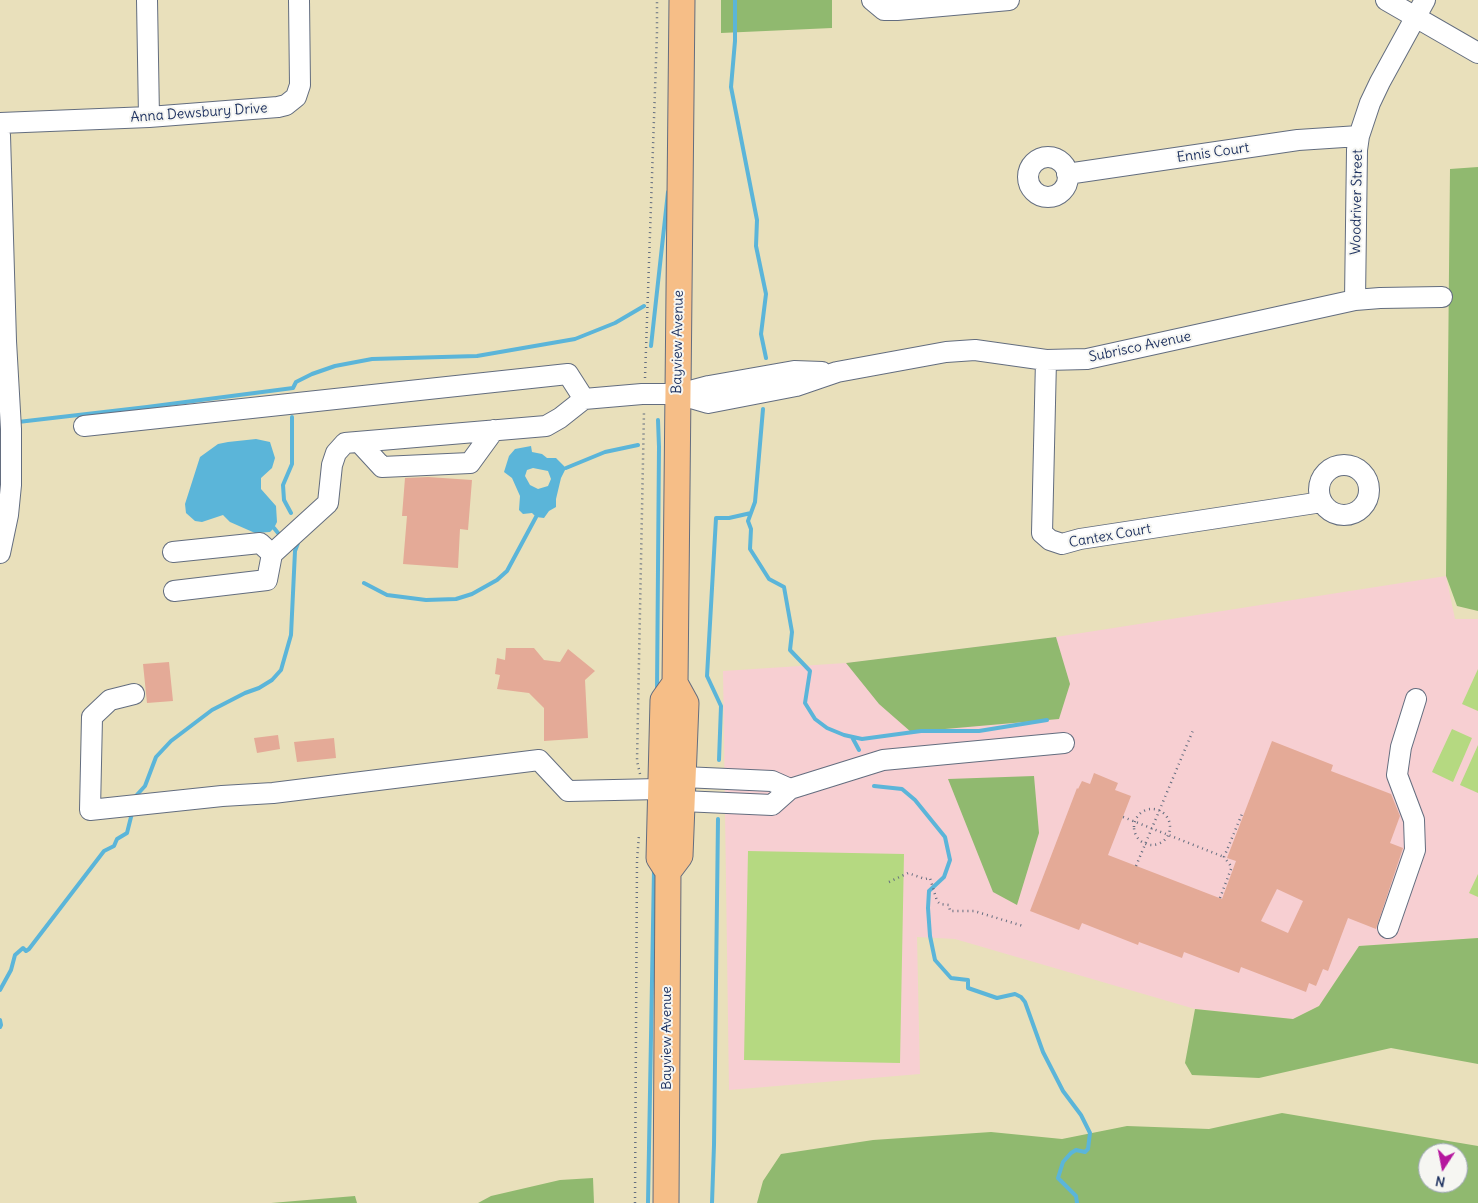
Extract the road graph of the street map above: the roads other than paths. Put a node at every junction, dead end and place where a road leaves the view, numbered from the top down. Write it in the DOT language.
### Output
graph roads {
  1 [pos="147,0"];
  2 [pos="299,0"];
  3 [pos="682,0"];
  4 [pos="872,0"];
  5 [pos="1009,0"];
  6 [pos="1386,0"];
  7 [pos="1421,8"];
  8 [pos="1478,53"];
  9 [pos="149,117"];
  10 [pos="0,123"];
  11 [pos="0,135"];
  12 [pos="1359,136"];
  13 [pos="1067,174"];
  14 [pos="1442,297"];
  15 [pos="1355,300"];
  16 [pos="3,342"];
  17 [pos="1046,360"];
  18 [pos="677,394"];
  19 [pos="584,399"];
  20 [pos="84,426"];
  21 [pos="494,430"];
  22 [pos="359,442"];
  23 [pos="1322,502"];
  24 [pos="173,552"];
  25 [pos="0,553"];
  26 [pos="272,554"];
  27 [pos="174,591"];
  28 [pos="675,683"];
  29 [pos="134,694"];
  30 [pos="1416,699"];
  31 [pos="1064,743"];
  32 [pos="660,789"];
  33 [pos="683,789"];
  34 [pos="668,872"];
  35 [pos="1388,928"];
  36 [pos="666,1203"];
  1 -- 9 [label="street"];
  2 -- 9 [label="street, Anna Dewsbury Drive"];
  3 -- 18 [label="main road, Bayview Avenue"];
  4 -- 5 [label="street"];
  6 -- 7 [label="street"];
  7 -- 8 [label="street"];
  7 -- 12 [label="street, Woodriver Street"];
  9 -- 10 [label="street, Anna Dewsbury Drive"];
  11 -- 16 [label="street"];
  12 -- 13 [label="street, Ennis Court"];
  12 -- 15 [label="street, Woodriver Street"];
  14 -- 15 [label="street, Subrisco Avenue"];
  15 -- 17 [label="street, Subrisco Avenue"];
  16 -- 25 [label="street"];
  17 -- 18 [label="street, Subrisco Avenue"];
  17 -- 23 [label="street, Cantex Court"];
  18 -- 19 [label="street, Subrisco Avenue"];
  18 -- 28 [label="main road, Bayview Avenue"];
  19 -- 20 [label="street"];
  19 -- 21 [label="street"];
  21 -- 22 [label="street"];
  21 -- 22 [label="street"];
  22 -- 26 [label="street"];
  24 -- 26 [label="street"];
  26 -- 27 [label="street"];
  28 -- 32 [label="main road, Bayview Avenue"];
  28 -- 33 [label="main road, Bayview Avenue"];
  29 -- 32 [label="street"];
  30 -- 35 [label="street"];
  31 -- 33 [label="street"];
  32 -- 33 [label="street"];
  32 -- 34 [label="main road, Bayview Avenue"];
  33 -- 34 [label="main road, Bayview Avenue"];
  34 -- 36 [label="main road, Bayview Avenue"];
}
